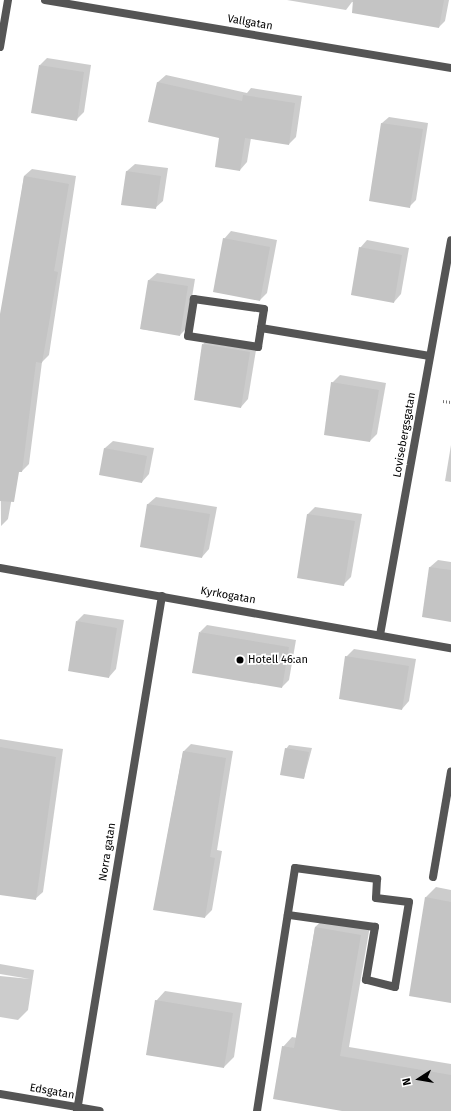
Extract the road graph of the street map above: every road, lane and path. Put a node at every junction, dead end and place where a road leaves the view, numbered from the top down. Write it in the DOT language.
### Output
graph roads {
  1 [pos="8,0"];
  2 [pos="45,0"];
  3 [pos="0,47"];
  4 [pos="451,68"];
  5 [pos="451,240"];
  6 [pos="261,328"];
  7 [pos="430,356"];
  8 [pos="0,568"];
  9 [pos="162,596"];
  10 [pos="380,635"];
  11 [pos="451,648"];
  12 [pos="451,772"];
  13 [pos="433,877"];
  14 [pos="288,915"];
  15 [pos="0,1094"];
  16 [pos="77,1109"];
  17 [pos="100,1111"];
  18 [pos="257,1111"];
  1 -- 3 [label="street"];
  2 -- 4 [label="street, Vallgatan"];
  5 -- 7 [label="street, Lovisebergsgatan"];
  6 -- 6 [label="street"];
  6 -- 7 [label="street"];
  7 -- 10 [label="street, Lovisebergsgatan"];
  8 -- 9 [label="street, Kyrkogatan"];
  9 -- 10 [label="street, Kyrkogatan"];
  9 -- 16 [label="street, Norra gatan"];
  10 -- 11 [label="street, Kyrkogatan"];
  12 -- 13 [label="street"];
  14 -- 14 [label="street"];
  14 -- 18 [label="street"];
  15 -- 16 [label="street, Edsgatan"];
  16 -- 17 [label="street, Edsgatan"];
}
